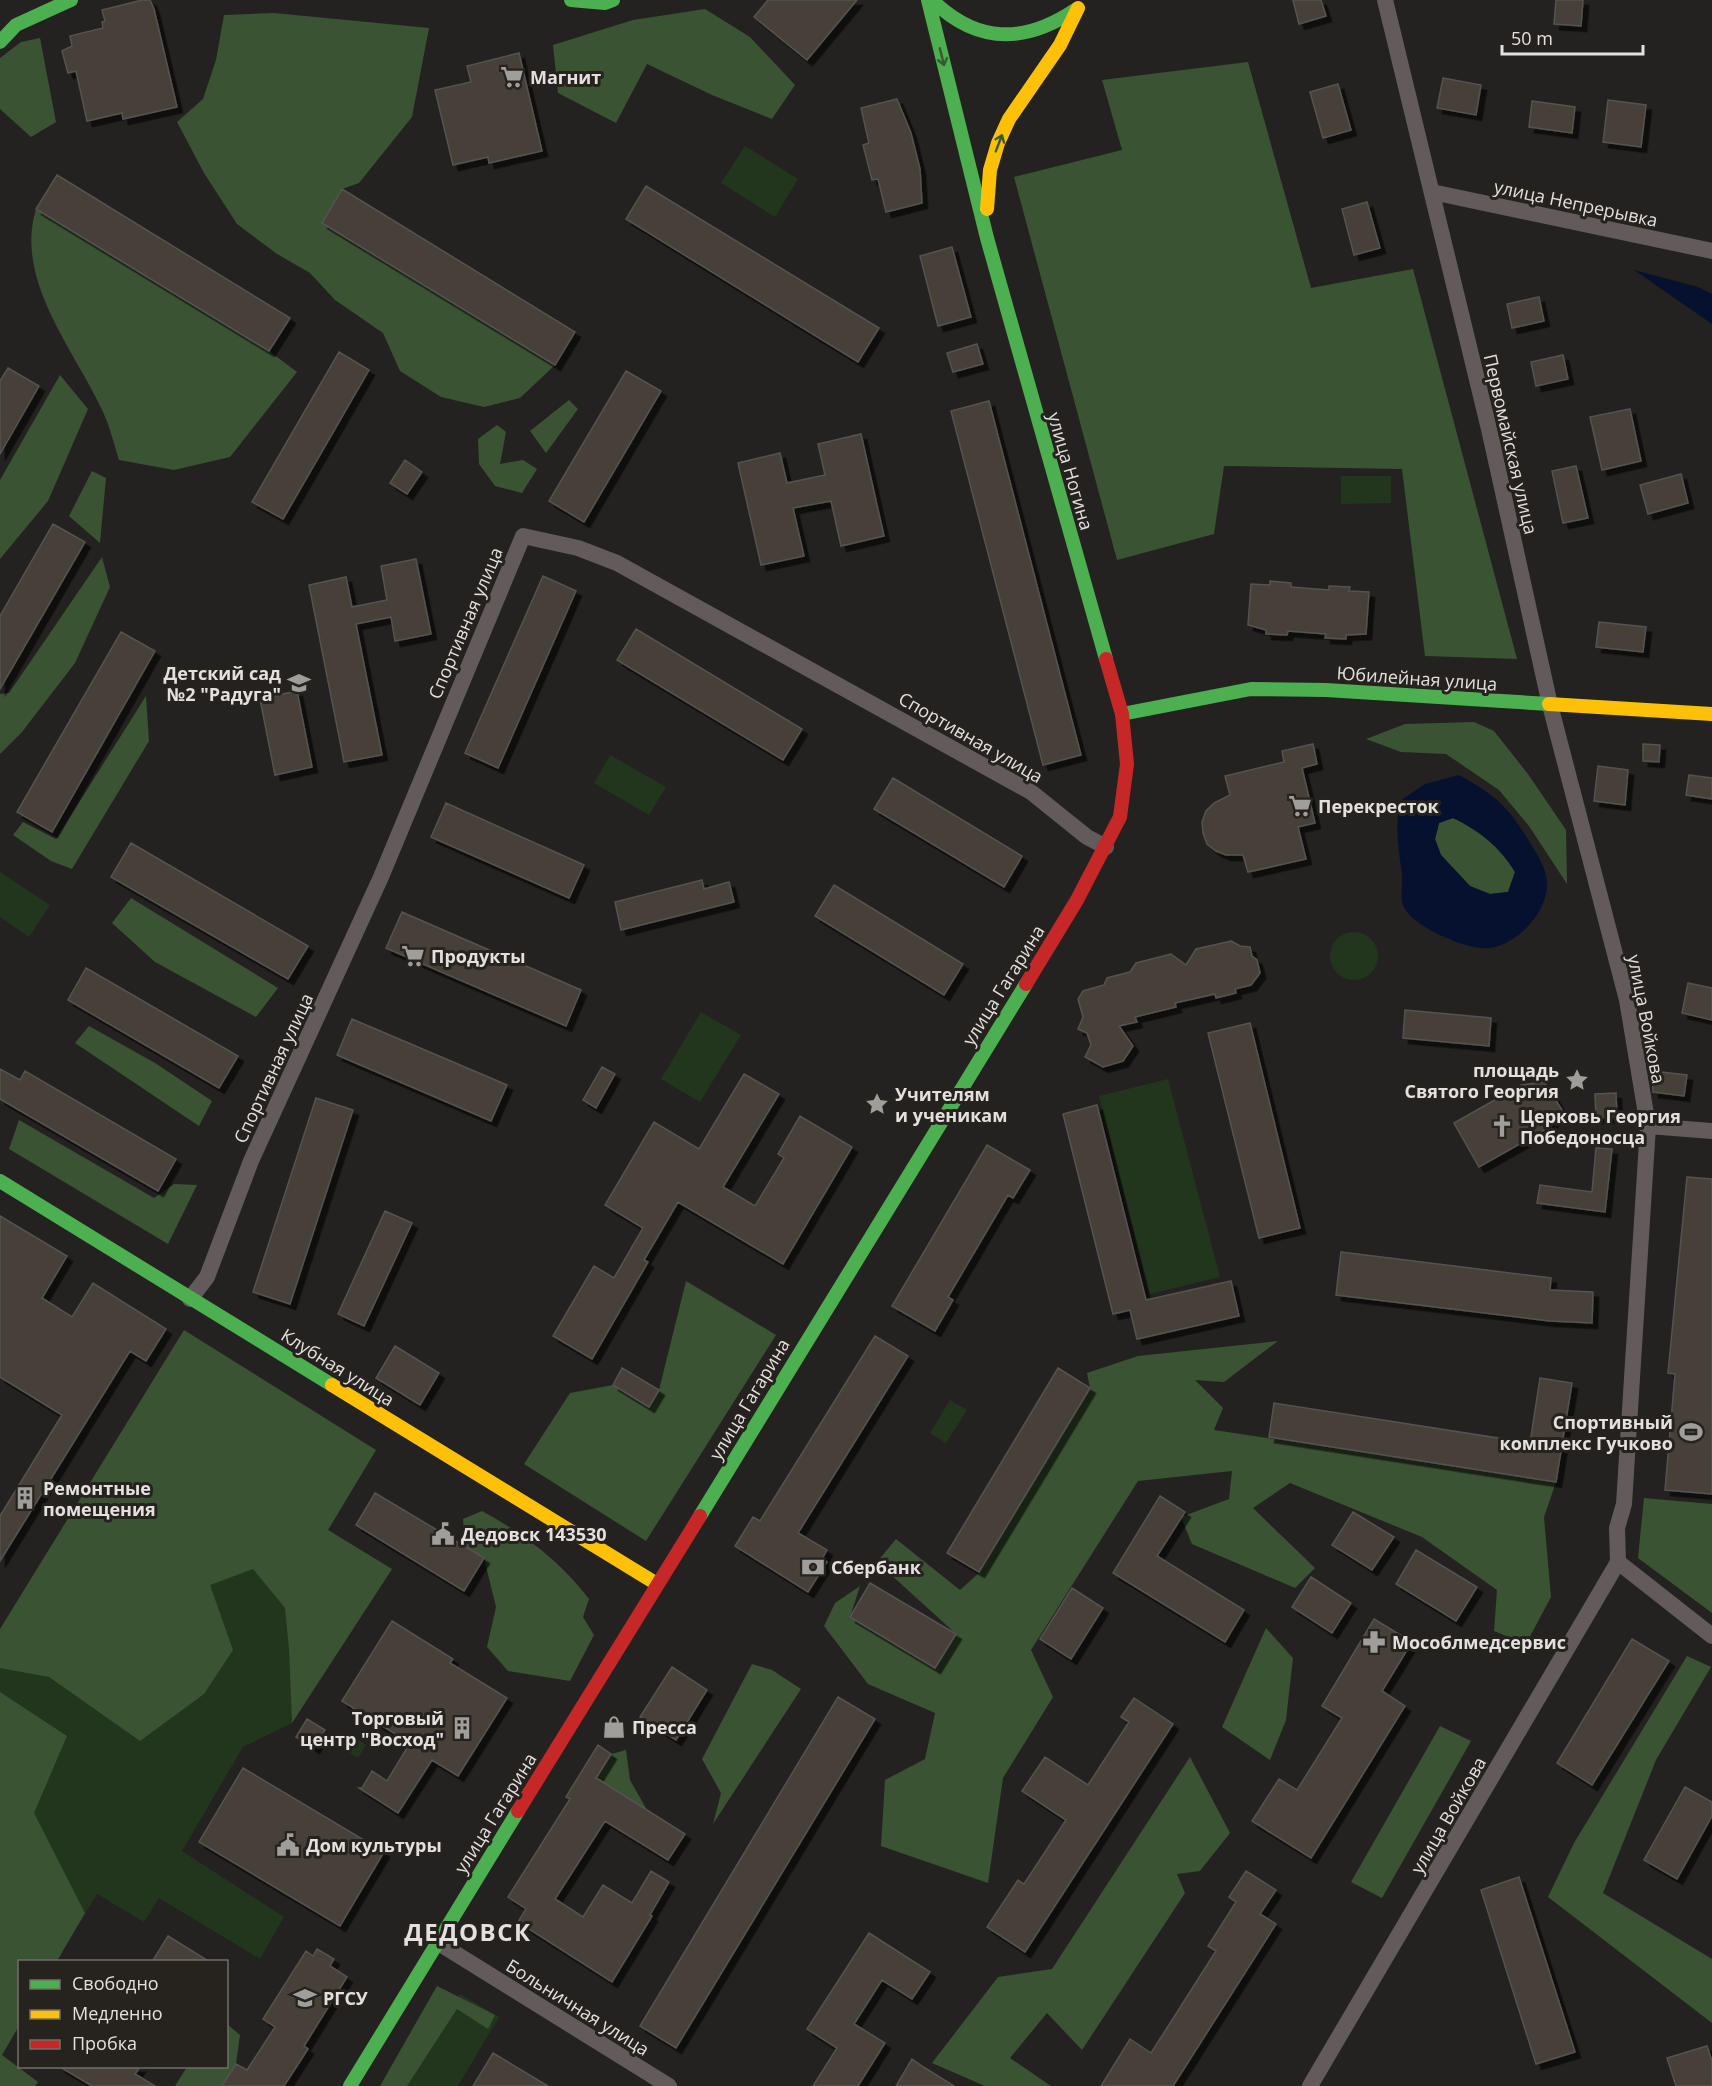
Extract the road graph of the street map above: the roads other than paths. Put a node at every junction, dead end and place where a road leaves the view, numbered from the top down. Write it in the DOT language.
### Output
graph roads {
  1 [pos="71,0"];
  2 [pos="571,0"];
  3 [pos="614,0"];
  4 [pos="930,0"];
  5 [pos="1385,0"];
  6 [pos="1082,4"];
  7 [pos="0,42"];
  8 [pos="1432,192"];
  9 [pos="987,238"];
  10 [pos="1712,251"];
  11 [pos="1550,705"];
  12 [pos="1122,714"];
  13 [pos="1712,714"];
  14 [pos="1106,847"];
  15 [pos="1647,1126"];
  16 [pos="1712,1131"];
  17 [pos="0,1181"];
  18 [pos="190,1299"];
  19 [pos="1618,1562"];
  20 [pos="657,1584"];
  21 [pos="1712,1636"];
  22 [pos="437,1942"];
  23 [pos="350,2086"];
  24 [pos="669,2086"];
  25 [pos="1310,2086"];
  1 -- 7 [label="street"];
  2 -- 3 [label="street"];
  4 -- 6 [label="street"];
  4 -- 9 [label="street, улица Ногина, one-way"];
  5 -- 8 [label="street, Первомайская улица"];
  9 -- 6 [label="street, one-way"];
  8 -- 10 [label="street, улица Непрерывка"];
  8 -- 11 [label="street, Первомайская улица"];
  9 -- 12 [label="street, улица Ногина"];
  11 -- 12 [label="street, Юбилейная улица"];
  11 -- 13 [label="street, Юбилейная улица"];
  11 -- 15 [label="street, улица Войкова"];
  12 -- 14 [label="street, улица Гагарина"];
  14 -- 18 [label="street, Спортивная улица"];
  14 -- 20 [label="street, улица Гагарина"];
  15 -- 16 [label="street"];
  15 -- 19 [label="street, улица Войкова"];
  17 -- 18 [label="street, Клубная улица"];
  18 -- 20 [label="street, Клубная улица"];
  19 -- 21 [label="street"];
  19 -- 25 [label="street, улица Войкова"];
  20 -- 22 [label="street, улица Гагарина"];
  22 -- 23 [label="street, улица Гагарина"];
  22 -- 24 [label="street, Больничная улица"];
}
